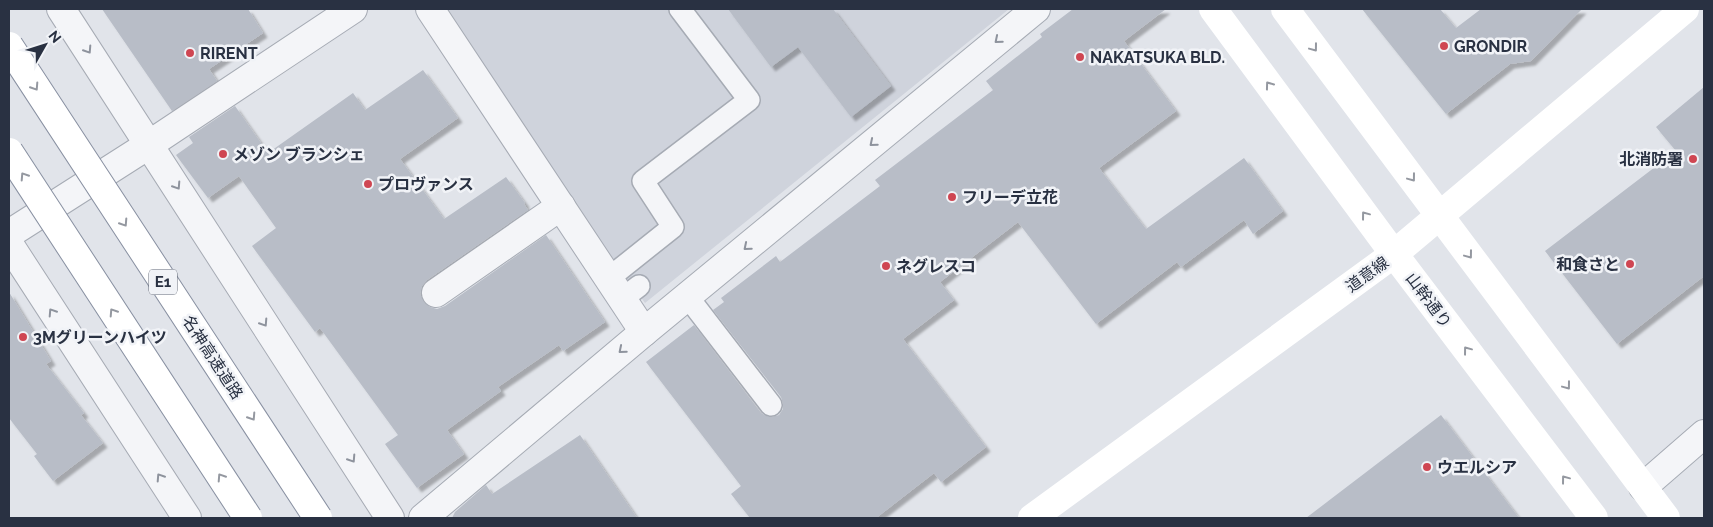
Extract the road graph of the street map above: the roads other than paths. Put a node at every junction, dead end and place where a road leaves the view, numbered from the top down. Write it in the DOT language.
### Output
graph roads {
  1 [pos="62,9"];
  2 [pos="354,9"];
  3 [pos="430,9"];
  4 [pos="680,9"];
  5 [pos="1036,9"];
  6 [pos="1213,9"];
  7 [pos="1285,9"];
  8 [pos="1685,9"];
  9 [pos="9,46"];
  10 [pos="150,144"];
  11 [pos="9,152"];
  12 [pos="561,206"];
  13 [pos="1440,216"];
  14 [pos="9,234"];
  15 [pos="9,244"];
  16 [pos="1394,254"];
  17 [pos="623,287"];
  18 [pos="436,293"];
  19 [pos="687,296"];
  20 [pos="644,332"];
  21 [pos="771,405"];
  22 [pos="1704,434"];
  23 [pos="1643,487"];
  24 [pos="1046,514"];
  25 [pos="187,518"];
  26 [pos="248,518"];
  27 [pos="318,518"];
  28 [pos="390,518"];
  29 [pos="423,518"];
  30 [pos="1594,518"];
  31 [pos="1666,518"];
  1 -- 10 [label="street, one-way"];
  2 -- 10 [label="street"];
  3 -- 12 [label="street"];
  4 -- 17 [label="lane"];
  5 -- 19 [label="street, one-way"];
  16 -- 6 [label="main road, 山幹通り, one-way"];
  7 -- 13 [label="main road, one-way"];
  8 -- 13 [label="main road, 道意線"];
  9 -- 27 [label="main road, 名神高速道路 / E1, one-way, bridge"];
  10 -- 14 [label="street"];
  10 -- 28 [label="street, one-way"];
  26 -- 11 [label="main road, one-way, bridge"];
  12 -- 17 [label="street"];
  12 -- 18 [label="street"];
  13 -- 16 [label="main road, 道意線"];
  13 -- 23 [label="main road, one-way"];
  25 -- 15 [label="street, one-way"];
  16 -- 24 [label="main road, 道意線"];
  30 -- 16 [label="main road, 山幹通り, one-way"];
  17 -- 20 [label="street"];
  19 -- 20 [label="street"];
  19 -- 21 [label="lane"];
  20 -- 29 [label="street, one-way"];
  22 -- 23 [label="street"];
  23 -- 31 [label="main road"];
}
